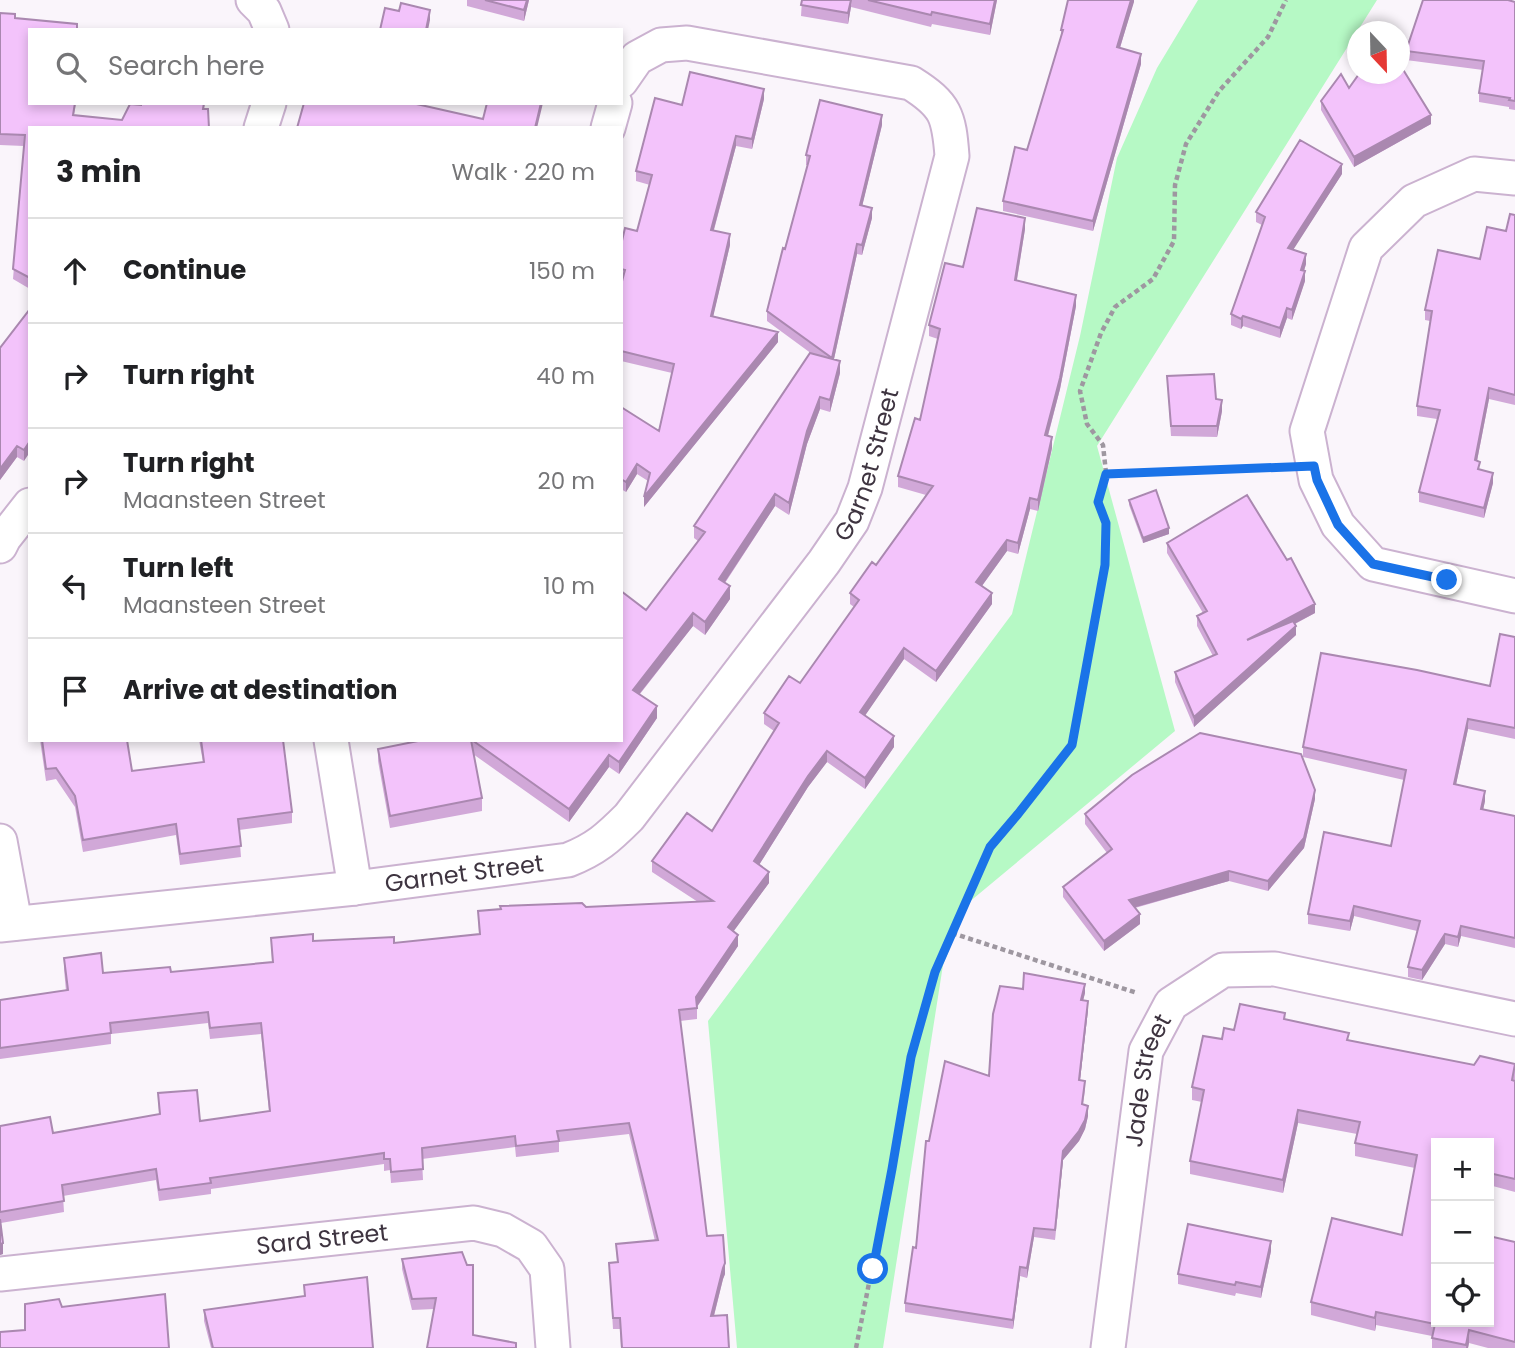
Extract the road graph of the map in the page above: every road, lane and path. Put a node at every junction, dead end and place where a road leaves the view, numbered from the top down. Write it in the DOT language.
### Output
graph roads {
  1 [pos="253,0"];
  2 [pos="1286,0"];
  3 [pos="271,28"];
  4 [pos="623,78"];
  5 [pos="268,105"];
  6 [pos="614,105"];
  7 [pos="262,126"];
  8 [pos="609,126"];
  9 [pos="1515,178"];
  10 [pos="1314,466"];
  11 [pos="1106,474"];
  12 [pos="28,508"];
  13 [pos="0,546"];
  14 [pos="1515,596"];
  15 [pos="331,742"];
  16 [pos="0,841"];
  17 [pos="355,888"];
  18 [pos="8,924"];
  19 [pos="952,933"];
  20 [pos="1171,1004"];
  21 [pos="1515,1019"];
  22 [pos="0,1274"];
  23 [pos="552,1348"];
  24 [pos="856,1348"];
  25 [pos="1108,1348"];
  1 -- 3 [label="street"];
  2 -- 11 [label="path"];
  4 -- 17 [label="street, Garnet Street"];
  5 -- 7 [label="street"];
  6 -- 8 [label="street"];
  9 -- 10 [label="street"];
  10 -- 11 [label="path"];
  10 -- 14 [label="street"];
  11 -- 19 [label="path"];
  12 -- 13 [label="street"];
  15 -- 17 [label="street, Garnet Street"];
  16 -- 18 [label="street"];
  17 -- 18 [label="street, Garnet Street"];
  19 -- 20 [label="path"];
  19 -- 24 [label="path"];
  20 -- 21 [label="street, Jade Street"];
  20 -- 25 [label="street, Jade Street"];
  22 -- 23 [label="street, Sard Street"];
}
